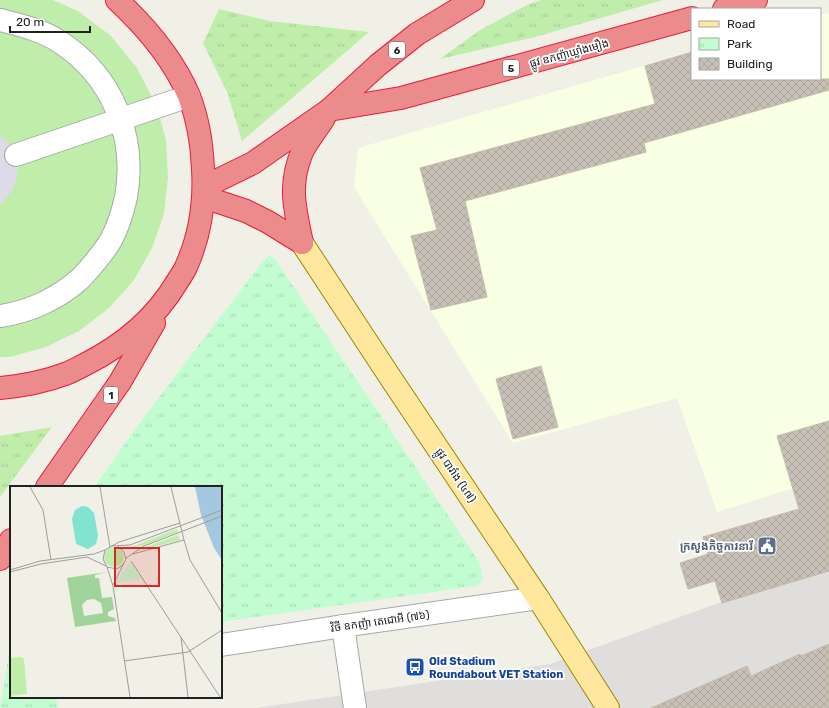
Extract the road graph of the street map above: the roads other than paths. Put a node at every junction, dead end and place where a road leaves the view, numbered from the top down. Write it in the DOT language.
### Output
graph roads {
  1 [pos="117,0"];
  2 [pos="473,0"];
  3 [pos="756,0"];
  4 [pos="728,8"];
  5 [pos="691,18"];
  6 [pos="0,20"];
  7 [pos="189,96"];
  8 [pos="329,110"];
  9 [pos="121,119"];
  10 [pos="16,155"];
  11 [pos="204,192"];
  12 [pos="302,243"];
  13 [pos="167,299"];
  14 [pos="0,316"];
  15 [pos="0,388"];
  16 [pos="48,486"];
  17 [pos="10,542"];
  18 [pos="0,559"];
  19 [pos="538,598"];
  20 [pos="343,626"];
  21 [pos="222,645"];
  22 [pos="355,708"];
  23 [pos="608,708"];
  1 -- 7 [label="highway, 1"];
  2 -- 8 [label="highway, 6"];
  3 -- 4 [label="highway"];
  5 -- 8 [label="highway, ផ្លូវ ឧកញ៉ាឃ្លាំងមឿង / 5"];
  6 -- 9 [label="street"];
  7 -- 9 [label="street"];
  7 -- 11 [label="highway, 1"];
  8 -- 11 [label="highway, 5"];
  8 -- 12 [label="highway"];
  9 -- 10 [label="street"];
  9 -- 14 [label="street"];
  11 -- 12 [label="highway"];
  11 -- 13 [label="highway, 1"];
  12 -- 19 [label="main road, ផ្លូវ បារាំង (៤៧)"];
  13 -- 15 [label="highway, 1"];
  13 -- 16 [label="highway, 1"];
  17 -- 18 [label="highway"];
  19 -- 20 [label="street, វិថី ឧកញ៉ា តេជោអី (៧៦)"];
  19 -- 23 [label="main road, ផ្លូវ បារាំង (៤៧)"];
  20 -- 21 [label="street, វិថី ឧកញ៉ា តេជោអី (៧៦)"];
  20 -- 22 [label="street"];
}
